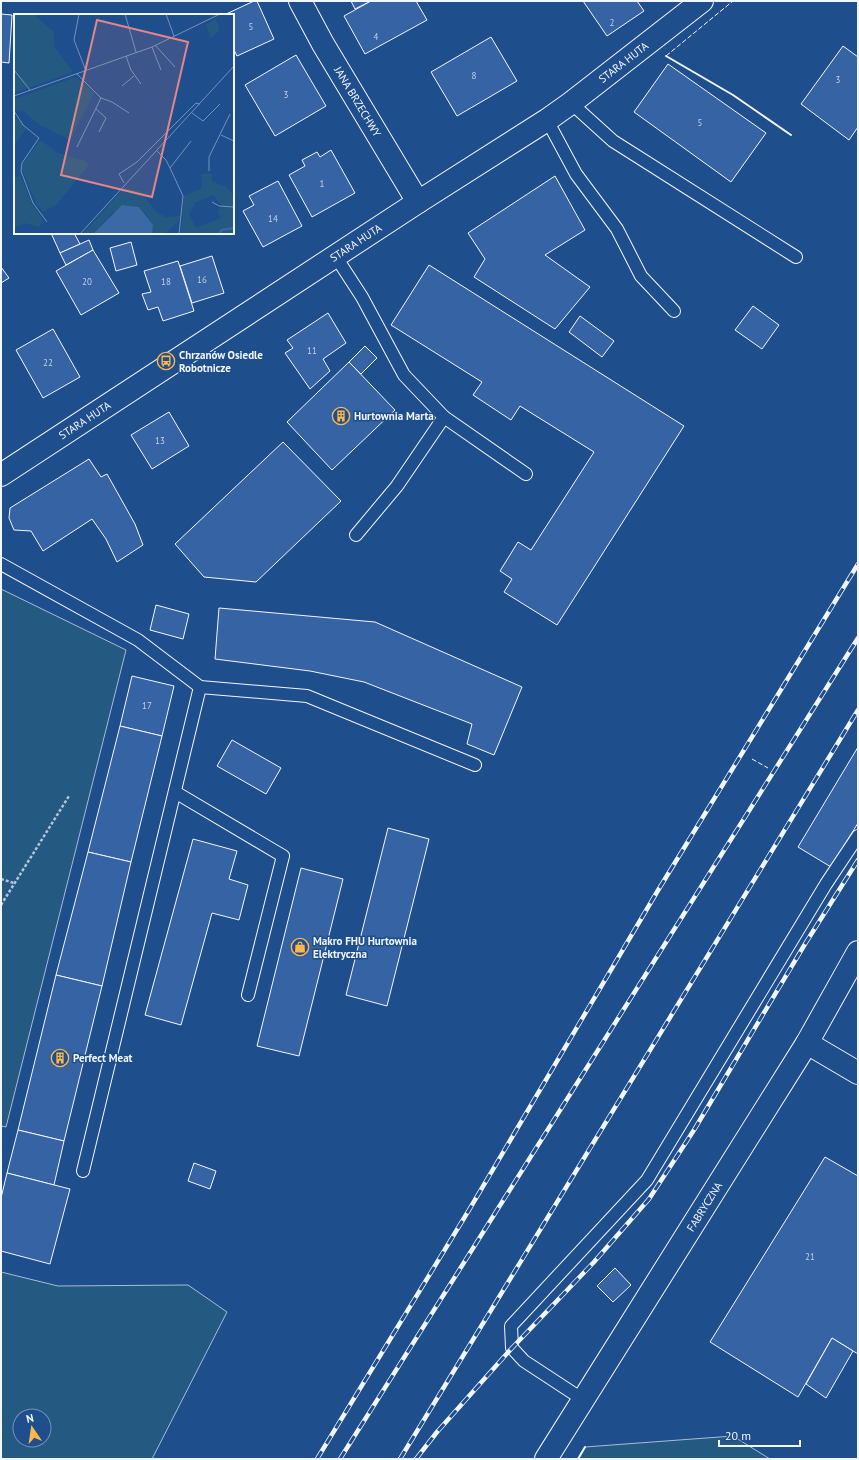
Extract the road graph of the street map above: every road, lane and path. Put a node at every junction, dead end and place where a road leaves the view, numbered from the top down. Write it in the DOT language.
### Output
graph roads {
  1 [pos="300,1"];
  2 [pos="702,1"];
  3 [pos="571,103"];
  4 [pos="547,120"];
  5 [pos="418,202"];
  6 [pos="796,256"];
  7 [pos="336,257"];
  8 [pos="674,311"];
  9 [pos="444,417"];
  10 [pos="4,467"];
  11 [pos="526,474"];
  12 [pos="356,535"];
  13 [pos="1,564"];
  14 [pos="200,687"];
  15 [pos="475,764"];
  16 [pos="175,792"];
  17 [pos="69,796"];
  18 [pos="858,836"];
  19 [pos="1,879"];
  20 [pos="14,883"];
  21 [pos="1,905"];
  22 [pos="858,952"];
  23 [pos="248,995"];
  24 [pos="807,1043"];
  25 [pos="858,1073"];
  26 [pos="83,1171"];
  27 [pos="582,1399"];
  28 [pos="546,1459"];
  1 -- 5 [label="street, JANA BRZECHWY"];
  2 -- 3 [label="street, STARA HUTA"];
  3 -- 4 [label="street, STARA HUTA"];
  3 -- 6 [label="lane"];
  4 -- 5 [label="street, STARA HUTA"];
  4 -- 8 [label="lane"];
  5 -- 7 [label="street, STARA HUTA"];
  7 -- 9 [label="lane"];
  7 -- 10 [label="street, STARA HUTA"];
  9 -- 11 [label="lane"];
  9 -- 12 [label="lane"];
  13 -- 14 [label="lane"];
  14 -- 15 [label="lane"];
  14 -- 16 [label="lane"];
  16 -- 23 [label="lane"];
  16 -- 26 [label="lane"];
  17 -- 20 [label="path"];
  18 -- 27 [label="lane"];
  19 -- 20 [label="path"];
  20 -- 21 [label="path"];
  22 -- 24 [label="street, FABRYCZNA"];
  24 -- 25 [label="street"];
  24 -- 27 [label="street, FABRYCZNA"];
  27 -- 28 [label="street, FABRYCZNA"];
}
